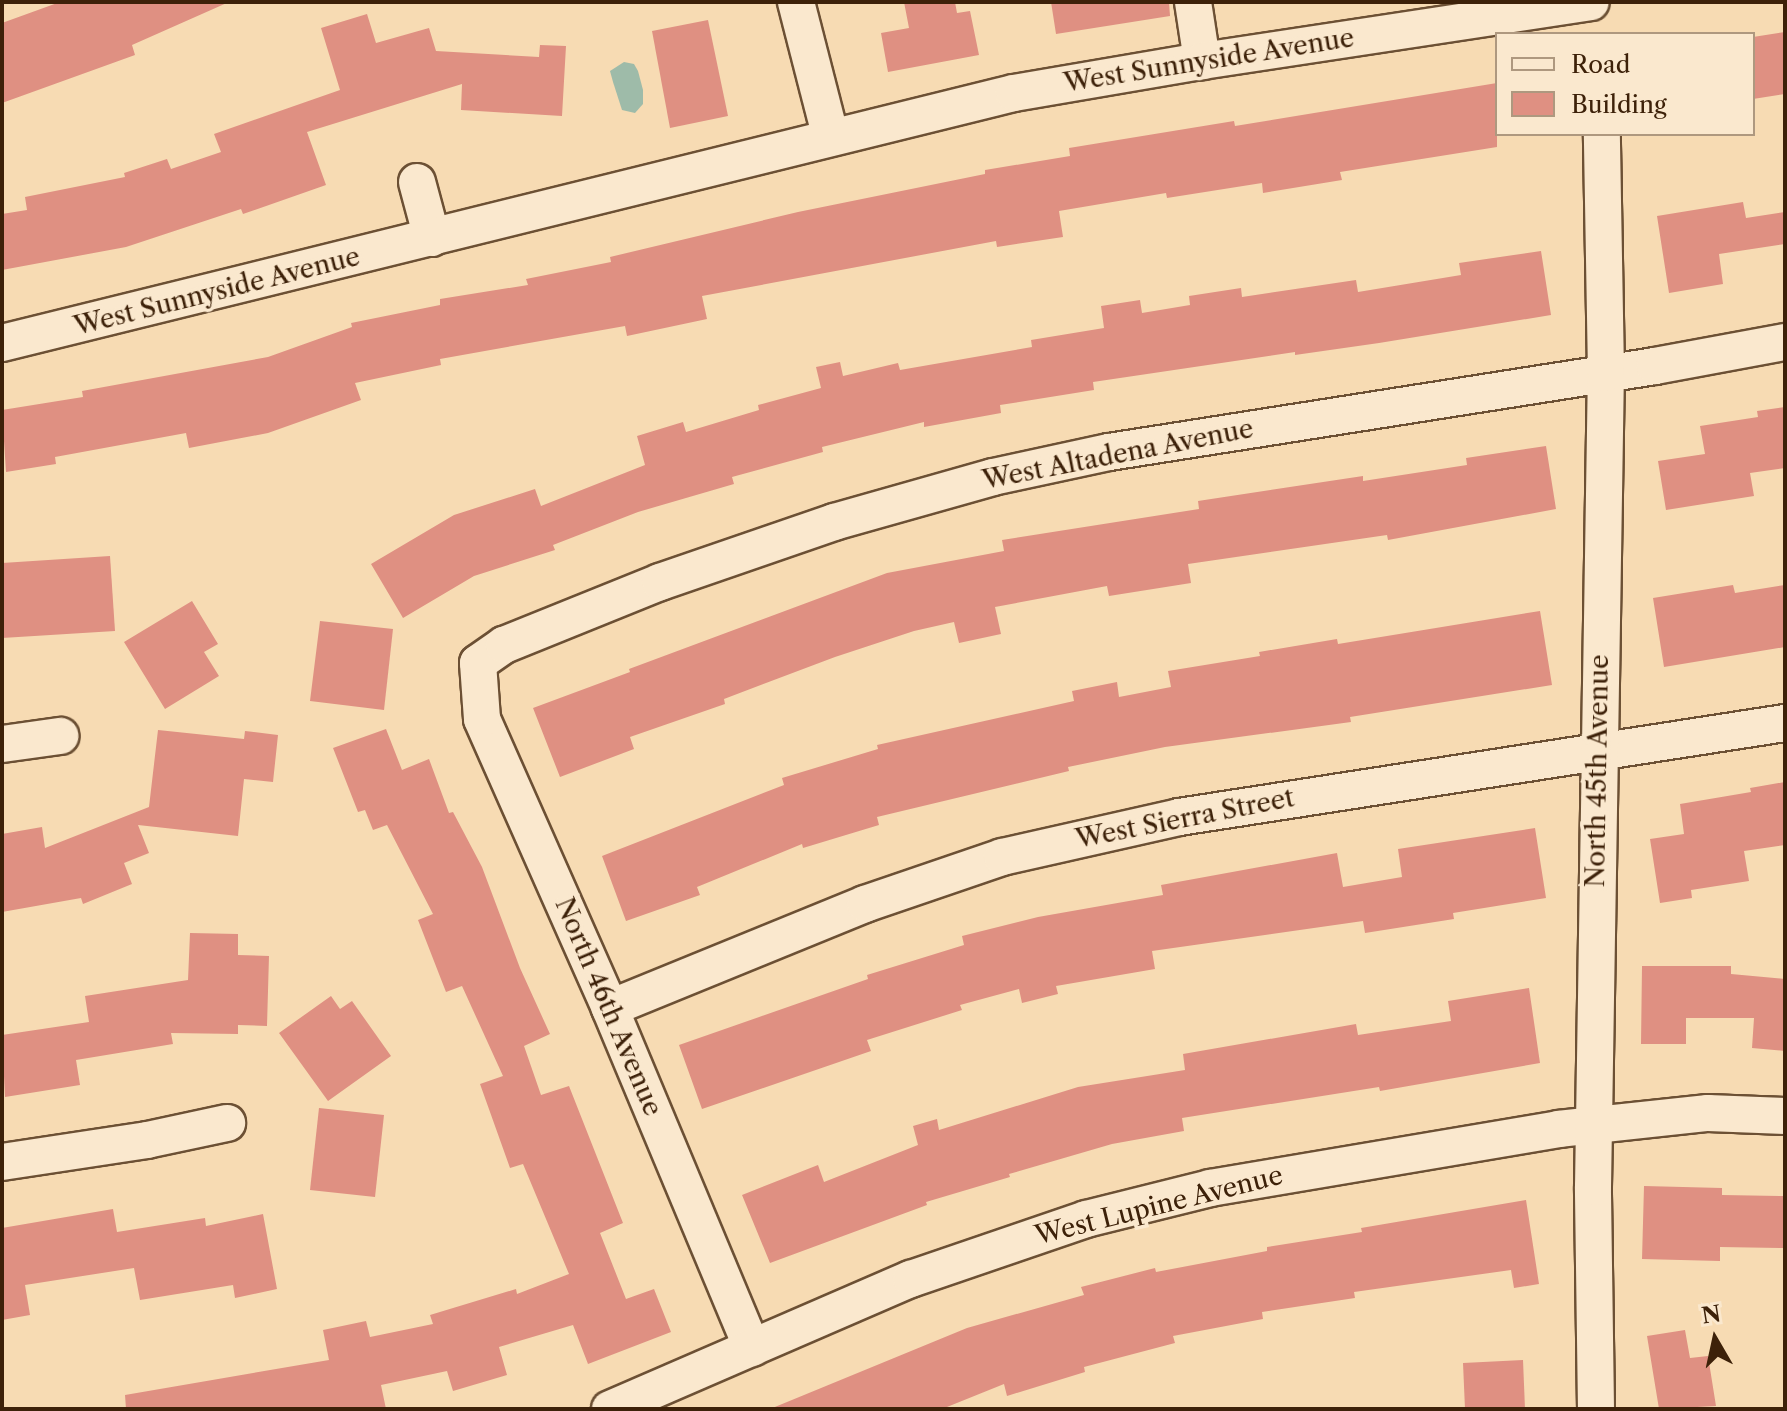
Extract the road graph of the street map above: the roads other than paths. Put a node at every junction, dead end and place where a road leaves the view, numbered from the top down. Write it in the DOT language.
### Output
graph roads {
  1 [pos="796,2"];
  2 [pos="1193,2"];
  3 [pos="1588,2"];
  4 [pos="1591,32"];
  5 [pos="1202,61"];
  6 [pos="1602,136"];
  7 [pos="831,138"];
  8 [pos="417,182"];
  9 [pos="432,238"];
  10 [pos="1785,342"];
  11 [pos="2,343"];
  12 [pos="1606,373"];
  13 [pos="478,663"];
  14 [pos="1785,723"];
  15 [pos="60,736"];
  16 [pos="2,744"];
  17 [pos="1597,751"];
  18 [pos="610,1008"];
  19 [pos="1785,1116"];
  20 [pos="227,1123"];
  21 [pos="1595,1125"];
  22 [pos="2,1162"];
  23 [pos="752,1348"];
  24 [pos="610,1409"];
  25 [pos="1596,1409"];
  1 -- 7 [label="street"];
  2 -- 5 [label="street"];
  3 -- 4 [label="street"];
  3 -- 5 [label="street, West Sunnyside Avenue"];
  5 -- 7 [label="street, West Sunnyside Avenue"];
  6 -- 12 [label="street, North 45th Avenue"];
  7 -- 9 [label="street, West Sunnyside Avenue"];
  8 -- 9 [label="street"];
  9 -- 11 [label="street, West Sunnyside Avenue"];
  10 -- 12 [label="street, West Altadena Avenue"];
  12 -- 13 [label="street, West Altadena Avenue"];
  12 -- 17 [label="street, North 45th Avenue"];
  13 -- 18 [label="street, North 46th Avenue"];
  14 -- 17 [label="street, West Sierra Street"];
  15 -- 16 [label="street"];
  17 -- 18 [label="street, West Sierra Street"];
  17 -- 21 [label="street, North 45th Avenue"];
  18 -- 23 [label="street, North 46th Avenue"];
  19 -- 21 [label="street, West Lupine Avenue"];
  20 -- 22 [label="street"];
  21 -- 23 [label="street, West Lupine Avenue"];
  21 -- 25 [label="street, North 45th Avenue"];
  23 -- 24 [label="street, West Lupine Avenue"];
}
